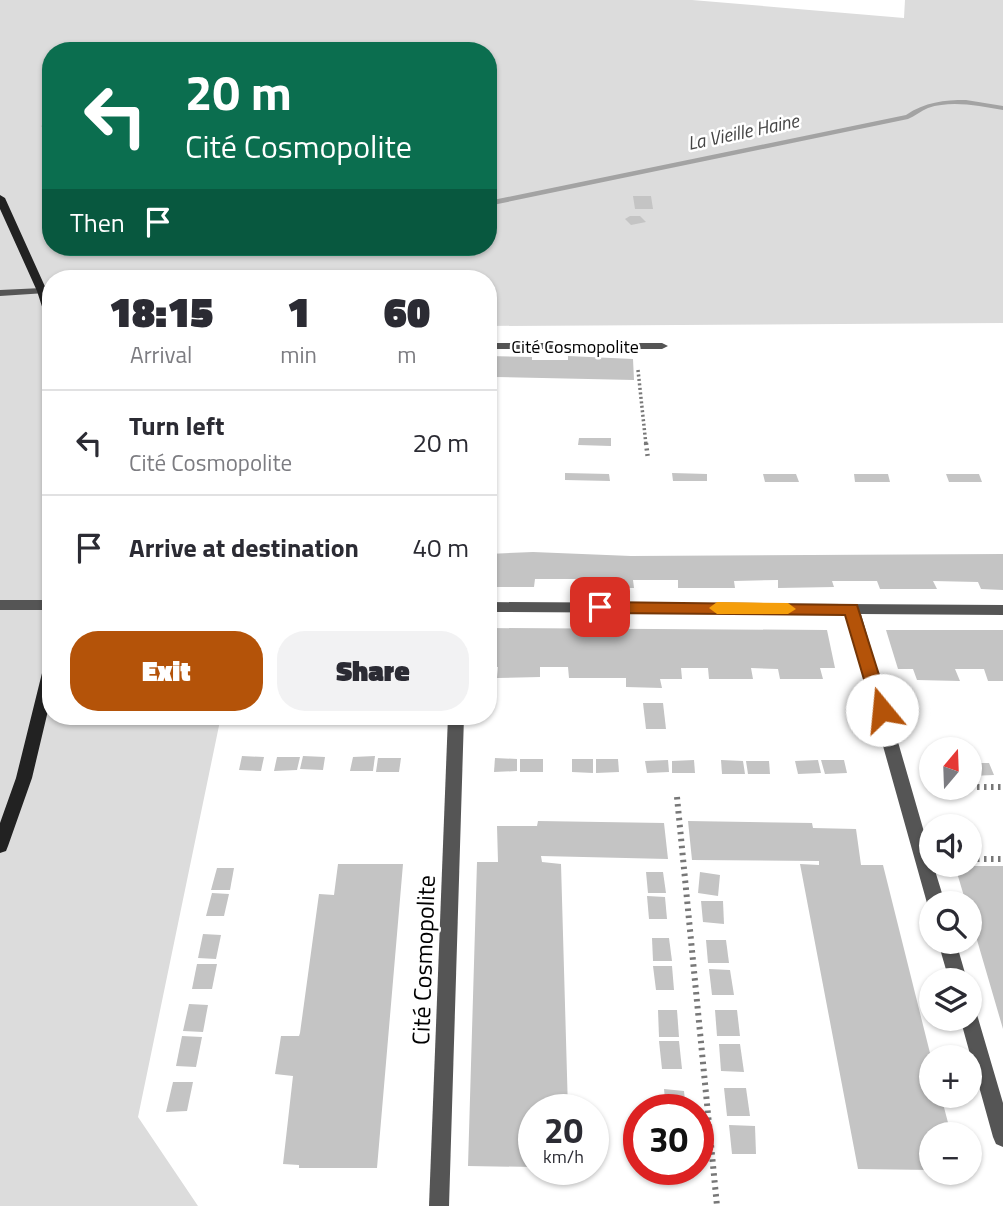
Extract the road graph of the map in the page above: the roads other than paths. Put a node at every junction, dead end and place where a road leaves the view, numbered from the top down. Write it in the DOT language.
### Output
graph roads {
  1 [pos="0,198"];
  2 [pos="42,291"];
  3 [pos="0,293"];
  4 [pos="497,346"];
  5 [pos="663,346"];
  6 [pos="0,605"];
  7 [pos="42,605"];
  8 [pos="497,607"];
  9 [pos="852,609"];
  10 [pos="1003,610"];
  11 [pos="42,703"];
  12 [pos="456,725"];
  13 [pos="0,846"];
  14 [pos="933,891"];
  15 [pos="973,1031"];
  16 [pos="1003,1137"];
  17 [pos="439,1206"];
  1 -- 2 [label="main road"];
  2 -- 3 [label="street"];
  4 -- 5 [label="street, Cité Cosmopolite"];
  6 -- 7 [label="street"];
  8 -- 9 [label="street"];
  9 -- 10 [label="street"];
  9 -- 14 [label="street"];
  11 -- 13 [label="main road"];
  12 -- 17 [label="street, Cité Cosmopolite"];
  15 -- 16 [label="street"];
}
